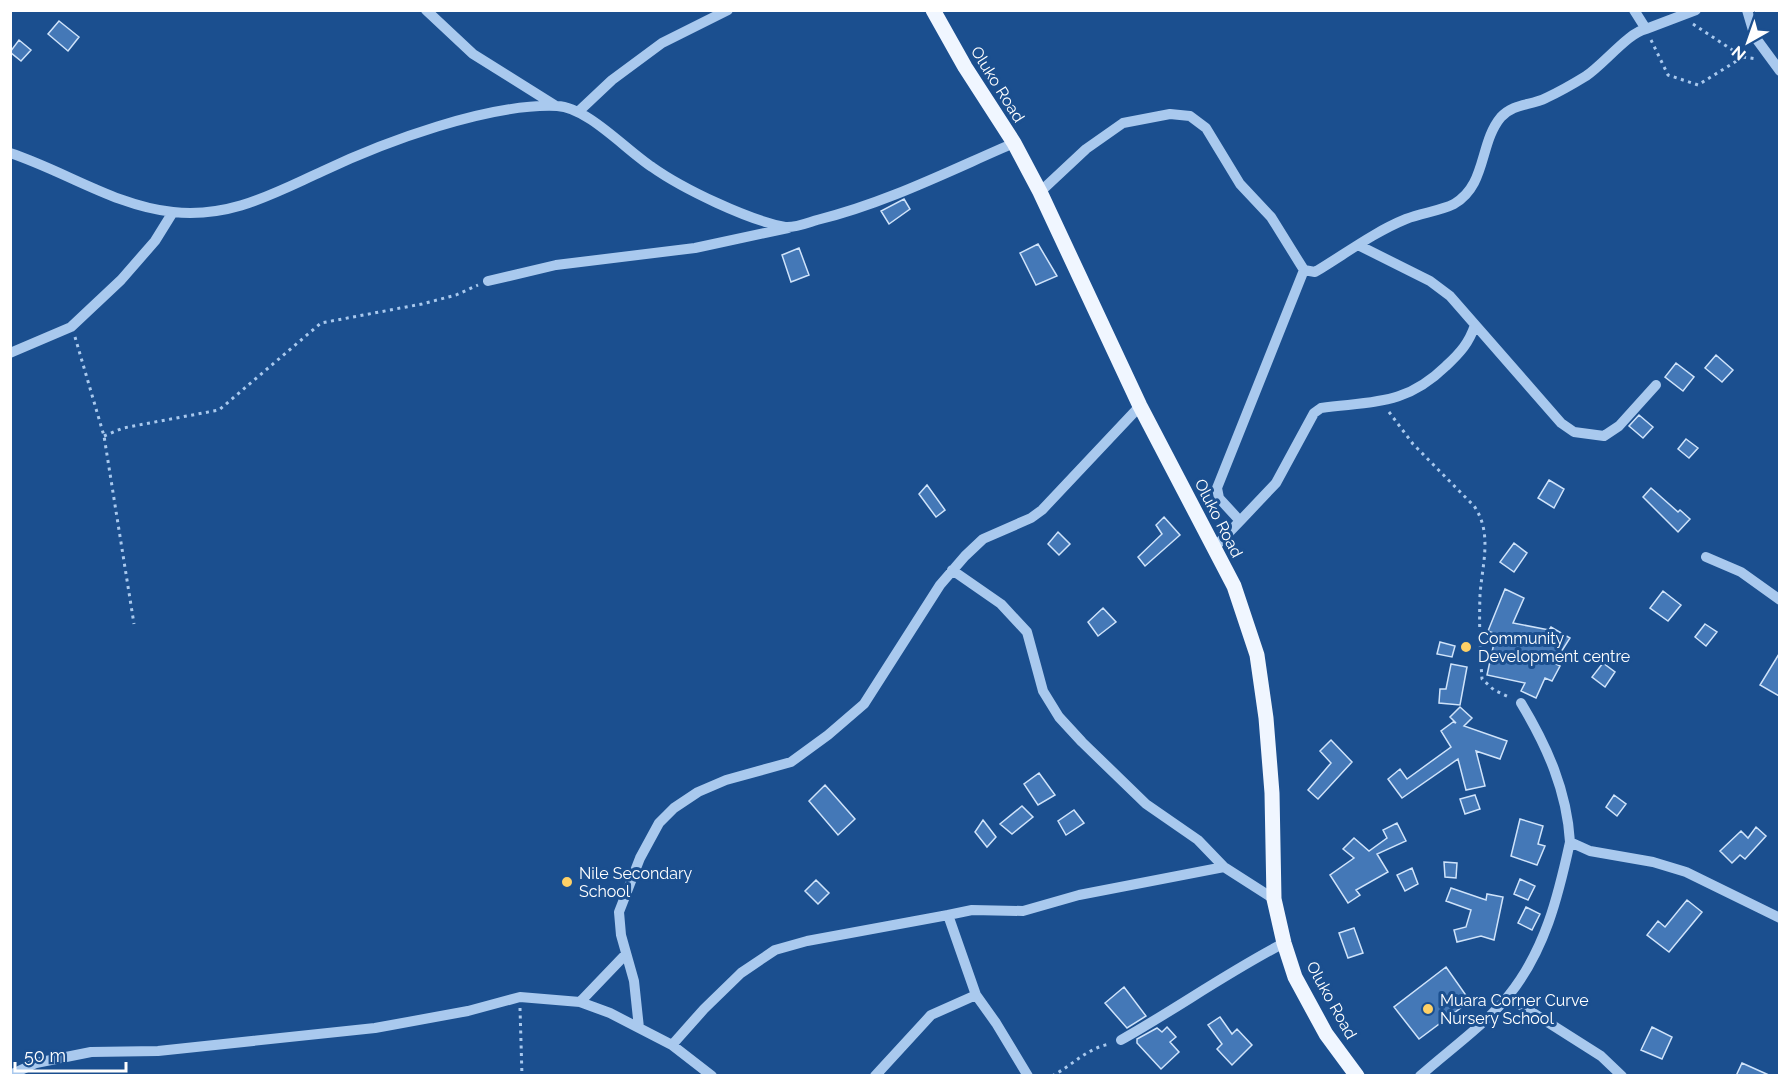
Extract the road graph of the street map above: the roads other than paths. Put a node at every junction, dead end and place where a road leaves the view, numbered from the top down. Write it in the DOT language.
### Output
graph roads {
  1 [pos="426,10"];
  2 [pos="728,10"];
  3 [pos="933,10"];
  4 [pos="1634,10"];
  5 [pos="1696,10"];
  6 [pos="1747,10"];
  7 [pos="1646,29"];
  8 [pos="1779,71"];
  9 [pos="556,106"];
  10 [pos="578,112"];
  11 [pos="1014,143"];
  12 [pos="10,153"];
  13 [pos="1040,192"];
  14 [pos="173,212"];
  15 [pos="788,228"];
  16 [pos="1358,245"];
  17 [pos="1304,270"];
  18 [pos="488,281"];
  19 [pos="1475,325"];
  20 [pos="10,353"];
  21 [pos="1656,385"];
  22 [pos="1140,406"];
  23 [pos="1240,521"];
  24 [pos="1214,548"];
  25 [pos="1706,557"];
  26 [pos="952,570"];
  27 [pos="1779,600"];
  28 [pos="1521,703"];
  29 [pos="1570,842"];
  30 [pos="1224,867"];
  31 [pos="1274,898"];
  32 [pos="948,915"];
  33 [pos="1779,918"];
  34 [pos="1284,943"];
  35 [pos="626,954"];
  36 [pos="976,995"];
  37 [pos="1508,997"];
  38 [pos="580,1002"];
  39 [pos="639,1028"];
  40 [pos="1121,1040"];
  41 [pos="672,1045"];
  42 [pos="10,1075"];
  43 [pos="711,1076"];
  44 [pos="875,1076"];
  45 [pos="1028,1076"];
  46 [pos="1358,1076"];
  47 [pos="1420,1076"];
  48 [pos="1622,1076"];
  1 -- 9 [label="street"];
  2 -- 10 [label="street"];
  3 -- 11 [label="main road, Oluko Road"];
  4 -- 7 [label="street"];
  5 -- 7 [label="street"];
  6 -- 8 [label="street"];
  7 -- 16 [label="street"];
  9 -- 10 [label="street"];
  9 -- 14 [label="street"];
  10 -- 15 [label="street"];
  11 -- 13 [label="main road, Oluko Road"];
  11 -- 15 [label="street"];
  12 -- 14 [label="street"];
  13 -- 17 [label="street"];
  13 -- 22 [label="main road, Oluko Road"];
  14 -- 20 [label="street"];
  15 -- 18 [label="street"];
  16 -- 17 [label="street"];
  16 -- 19 [label="street"];
  17 -- 23 [label="street"];
  19 -- 21 [label="street"];
  19 -- 23 [label="street"];
  22 -- 24 [label="main road, Oluko Road"];
  22 -- 26 [label="street"];
  23 -- 24 [label="street"];
  24 -- 31 [label="main road, Oluko Road"];
  25 -- 27 [label="street"];
  26 -- 30 [label="street"];
  26 -- 35 [label="street"];
  28 -- 29 [label="street"];
  29 -- 33 [label="street"];
  29 -- 37 [label="street"];
  30 -- 31 [label="street"];
  30 -- 32 [label="street"];
  31 -- 34 [label="main road, Oluko Road"];
  32 -- 36 [label="street"];
  32 -- 41 [label="street"];
  34 -- 40 [label="street"];
  34 -- 46 [label="main road, Oluko Road"];
  35 -- 38 [label="street"];
  35 -- 39 [label="street"];
  36 -- 44 [label="street"];
  36 -- 45 [label="street"];
  37 -- 47 [label="street"];
  37 -- 48 [label="street"];
  38 -- 39 [label="street"];
  38 -- 42 [label="street"];
  39 -- 41 [label="street"];
  41 -- 43 [label="street"];
}
